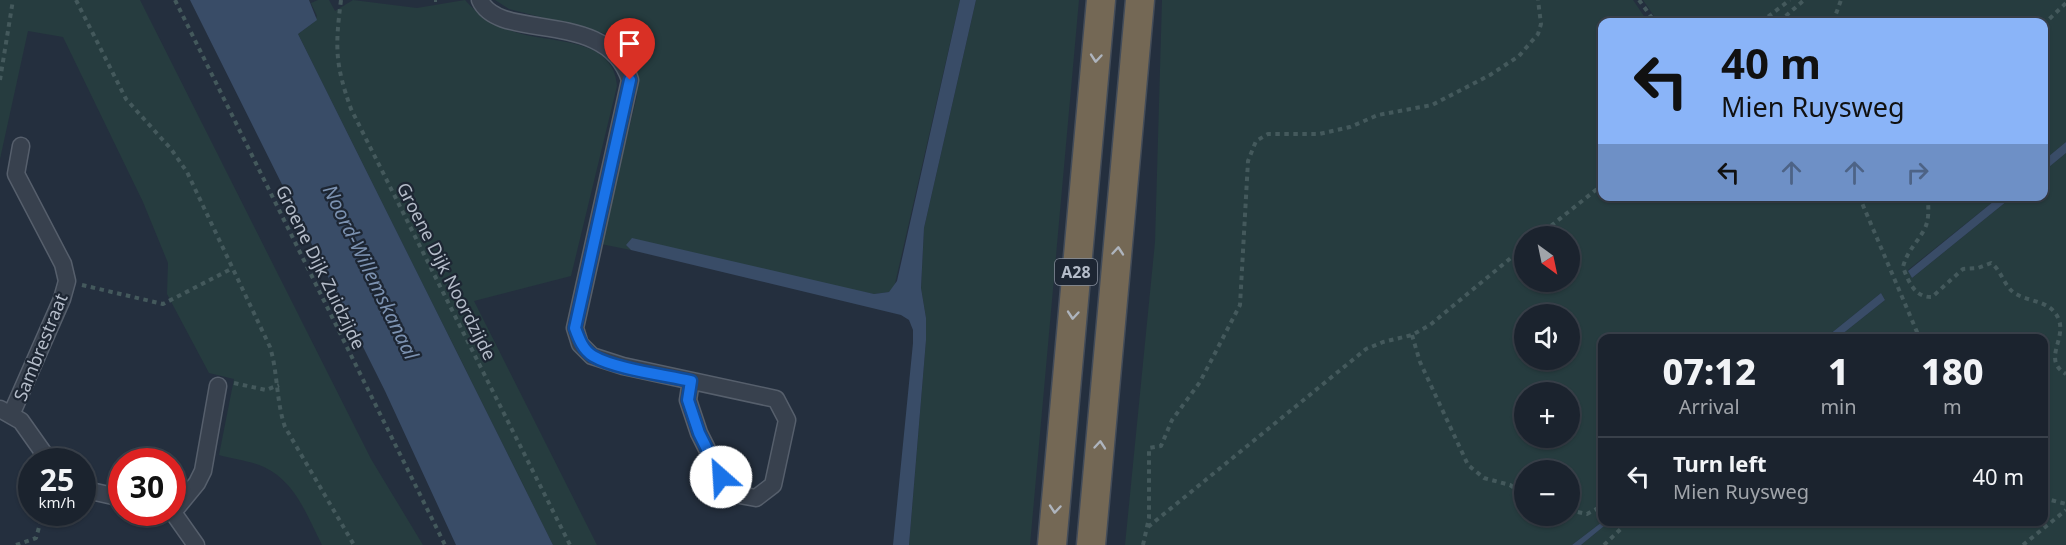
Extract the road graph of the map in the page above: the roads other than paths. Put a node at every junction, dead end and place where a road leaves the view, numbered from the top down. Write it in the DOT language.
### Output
graph roads {
  1 [pos="480,0"];
  2 [pos="1101,0"];
  3 [pos="1140,0"];
  4 [pos="21,147"];
  5 [pos="691,381"];
  6 [pos="218,386"];
  7 [pos="6,412"];
  8 [pos="40,448"];
  9 [pos="186,496"];
  10 [pos="183,526"];
  11 [pos="196,545"];
  12 [pos="1052,545"];
  13 [pos="1091,545"];
  1 -- 5 [label="street"];
  2 -- 12 [label="highway, A28, one-way"];
  13 -- 3 [label="highway, A28, one-way"];
  4 -- 7 [label="street, Sambrestraat"];
  5 -- 5 [label="street"];
  6 -- 9 [label="street"];
  7 -- 8 [label="street, Sambrestraat"];
  10 -- 11 [label="street"];
}
